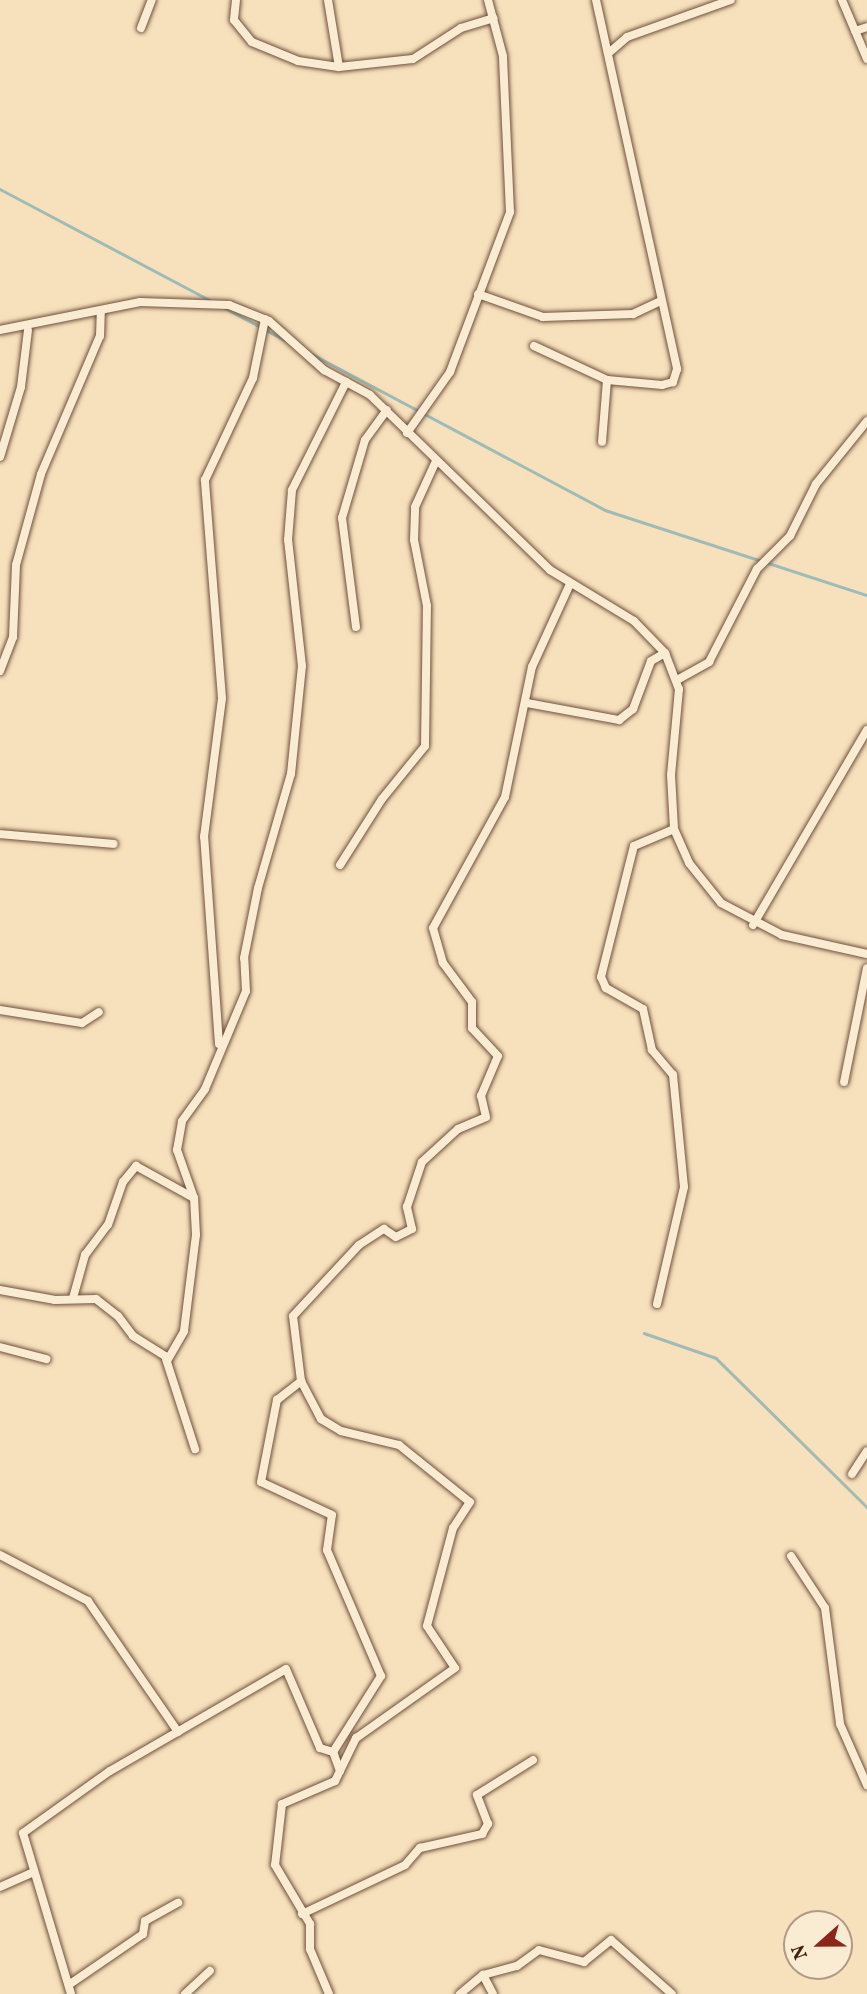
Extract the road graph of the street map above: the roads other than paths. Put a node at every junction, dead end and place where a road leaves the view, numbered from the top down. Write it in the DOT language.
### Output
graph roads {
  1 [pos="152,0"];
  2 [pos="236,0"];
  3 [pos="328,0"];
  4 [pos="488,0"];
  5 [pos="596,0"];
  6 [pos="731,0"];
  7 [pos="842,0"];
  8 [pos="493,18"];
  9 [pos="141,27"];
  10 [pos="867,27"];
  11 [pos="855,32"];
  12 [pos="611,51"];
  13 [pos="867,59"];
  14 [pos="339,66"];
  15 [pos="478,294"];
  16 [pos="659,302"];
  17 [pos="101,311"];
  18 [pos="265,320"];
  19 [pos="0,330"];
  20 [pos="28,330"];
  21 [pos="534,346"];
  22 [pos="607,380"];
  23 [pos="346,382"];
  24 [pos="387,410"];
  25 [pos="867,421"];
  26 [pos="407,433"];
  27 [pos="863,436"];
  28 [pos="602,442"];
  29 [pos="0,457"];
  30 [pos="436,461"];
  31 [pos="570,584"];
  32 [pos="356,627"];
  33 [pos="665,653"];
  34 [pos="0,671"];
  35 [pos="677,680"];
  36 [pos="527,703"];
  37 [pos="867,730"];
  38 [pos="674,829"];
  39 [pos="0,834"];
  40 [pos="114,844"];
  41 [pos="340,865"];
  42 [pos="753,925"];
  43 [pos="867,954"];
  44 [pos="867,968"];
  45 [pos="0,1010"];
  46 [pos="99,1012"];
  47 [pos="219,1044"];
  48 [pos="844,1082"];
  49 [pos="194,1198"];
  50 [pos="0,1290"];
  51 [pos="73,1298"];
  52 [pos="657,1304"];
  53 [pos="0,1347"];
  54 [pos="46,1359"];
  55 [pos="167,1361"];
  56 [pos="301,1381"];
  57 [pos="195,1449"];
  58 [pos="867,1451"];
  59 [pos="852,1475"];
  60 [pos="0,1555"];
  61 [pos="791,1556"];
  62 [pos="178,1732"];
  63 [pos="332,1752"];
  64 [pos="533,1760"];
  65 [pos="340,1771"];
  66 [pos="867,1785"];
  67 [pos="33,1872"];
  68 [pos="0,1887"];
  69 [pos="177,1903"];
  70 [pos="302,1914"];
  71 [pos="210,1971"];
  72 [pos="482,1975"];
  73 [pos="70,1984"];
  74 [pos="71,1994"];
  75 [pos="185,1994"];
  76 [pos="329,1994"];
  77 [pos="460,1994"];
  78 [pos="493,1994"];
  79 [pos="672,1994"];
  1 -- 9 [label="street"];
  2 -- 14 [label="street"];
  3 -- 14 [label="street"];
  4 -- 8 [label="street"];
  5 -- 12 [label="street"];
  6 -- 12 [label="street"];
  7 -- 11 [label="street"];
  8 -- 14 [label="street"];
  8 -- 15 [label="street"];
  10 -- 11 [label="street"];
  11 -- 13 [label="street"];
  12 -- 16 [label="street"];
  15 -- 16 [label="street"];
  15 -- 26 [label="street"];
  16 -- 22 [label="street"];
  17 -- 18 [label="street"];
  17 -- 20 [label="street"];
  17 -- 34 [label="street"];
  18 -- 23 [label="street"];
  18 -- 47 [label="street"];
  19 -- 20 [label="street"];
  20 -- 29 [label="street"];
  21 -- 22 [label="street"];
  22 -- 28 [label="street"];
  23 -- 24 [label="street"];
  23 -- 47 [label="street"];
  24 -- 26 [label="street"];
  24 -- 32 [label="street"];
  25 -- 27 [label="street"];
  26 -- 30 [label="street"];
  27 -- 35 [label="street"];
  30 -- 31 [label="street"];
  30 -- 41 [label="street"];
  31 -- 33 [label="street"];
  31 -- 36 [label="street"];
  33 -- 35 [label="street"];
  33 -- 36 [label="street"];
  35 -- 38 [label="street"];
  36 -- 56 [label="street"];
  37 -- 42 [label="street"];
  38 -- 42 [label="street"];
  38 -- 52 [label="street"];
  39 -- 40 [label="street"];
  42 -- 43 [label="street"];
  44 -- 48 [label="street"];
  45 -- 46 [label="street"];
  47 -- 49 [label="street"];
  49 -- 51 [label="street"];
  49 -- 55 [label="street"];
  50 -- 51 [label="street"];
  51 -- 55 [label="street"];
  53 -- 54 [label="street"];
  55 -- 57 [label="street"];
  56 -- 63 [label="street"];
  56 -- 65 [label="street"];
  58 -- 59 [label="street"];
  60 -- 62 [label="street"];
  61 -- 66 [label="street"];
  62 -- 63 [label="street"];
  62 -- 67 [label="street"];
  63 -- 65 [label="street"];
  64 -- 70 [label="street"];
  65 -- 70 [label="street"];
  67 -- 68 [label="street"];
  67 -- 73 [label="street"];
  69 -- 73 [label="street"];
  70 -- 76 [label="street"];
  71 -- 75 [label="street"];
  72 -- 77 [label="street"];
  72 -- 78 [label="street"];
  72 -- 79 [label="street"];
  73 -- 74 [label="street"];
}
